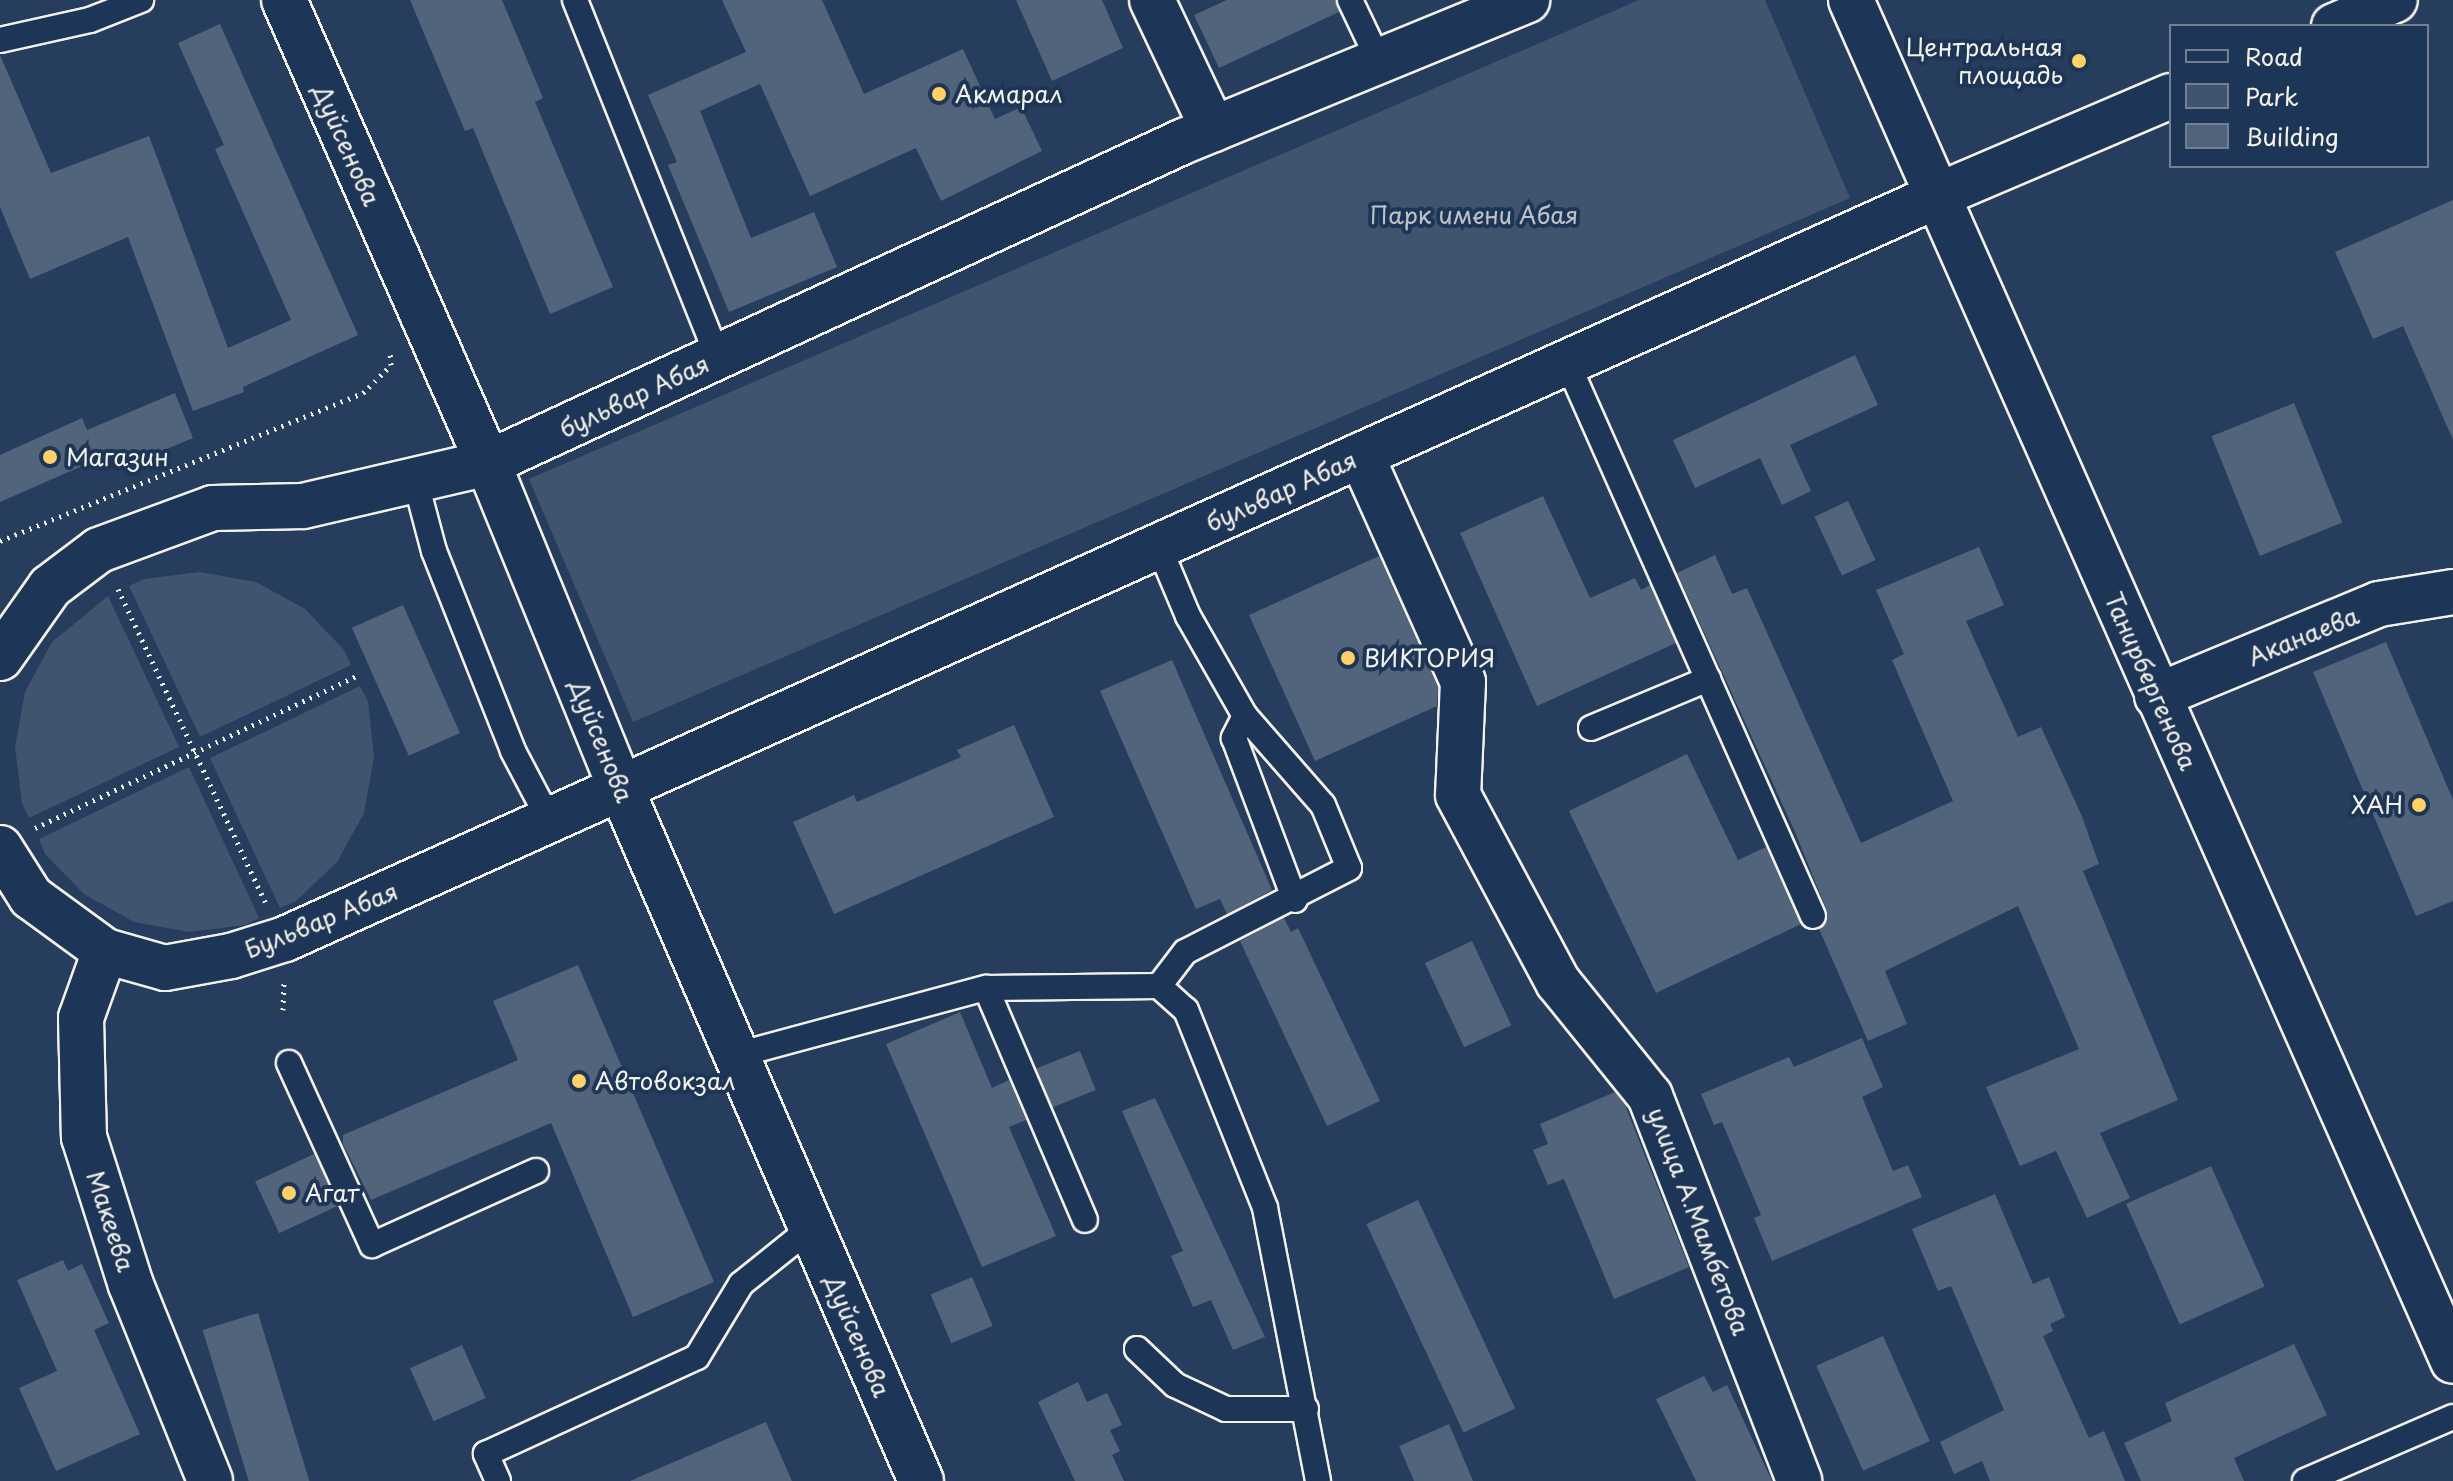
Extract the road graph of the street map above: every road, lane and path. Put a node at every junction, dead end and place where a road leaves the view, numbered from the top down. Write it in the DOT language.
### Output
graph roads {
  1 [pos="141,0"];
  2 [pos="284,0"];
  3 [pos="575,0"];
  4 [pos="1152,0"];
  5 [pos="1350,0"];
  6 [pos="1527,0"];
  7 [pos="1851,0"];
  8 [pos="2395,0"];
  9 [pos="2339,24"];
  10 [pos="0,40"];
  11 [pos="1379,61"];
  12 [pos="2169,97"];
  13 [pos="1213,129"];
  14 [pos="1941,194"];
  15 [pos="390,341"];
  16 [pos="718,357"];
  17 [pos="1567,362"];
  18 [pos="1361,455"];
  19 [pos="488,463"];
  20 [pos="416,483"];
  21 [pos="80,508"];
  22 [pos="0,541"];
  23 [pos="1159,547"];
  24 [pos="99,550"];
  25 [pos="2453,592"];
  26 [pos="0,658"];
  27 [pos="356,676"];
  28 [pos="1708,679"];
  29 [pos="2157,696"];
  30 [pos="1245,716"];
  31 [pos="1591,728"];
  32 [pos="194,752"];
  33 [pos="622,791"];
  34 [pos="551,823"];
  35 [pos="11,841"];
  36 [pos="1295,900"];
  37 [pos="1813,916"];
  38 [pos="285,939"];
  39 [pos="105,951"];
  40 [pos="1159,986"];
  41 [pos="986,988"];
  42 [pos="283,1010"];
  43 [pos="737,1055"];
  44 [pos="289,1063"];
  45 [pos="536,1171"];
  46 [pos="1085,1220"];
  47 [pos="811,1228"];
  48 [pos="1137,1349"];
  49 [pos="2453,1361"];
  50 [pos="1306,1409"];
  51 [pos="2453,1417"];
  52 [pos="210,1481"];
  53 [pos="498,1481"];
  54 [pos="921,1481"];
  55 [pos="1318,1481"];
  56 [pos="1799,1481"];
  57 [pos="2305,1481"];
  1 -- 10 [label="lane"];
  2 -- 19 [label="street, Дуйсенова"];
  3 -- 16 [label="lane"];
  4 -- 13 [label="street"];
  5 -- 11 [label="lane"];
  6 -- 11 [label="street, бульвар Абая"];
  7 -- 14 [label="street, Танирбергенова"];
  8 -- 9 [label="street"];
  11 -- 13 [label="street, бульвар Абая"];
  12 -- 14 [label="street, бульвар Абая"];
  13 -- 16 [label="street, бульвар Абая"];
  14 -- 17 [label="street, бульвар Абая"];
  14 -- 29 [label="street, Танирбергенова"];
  15 -- 21 [label="path"];
  16 -- 19 [label="street, бульвар Абая"];
  17 -- 18 [label="street, бульвар Абая"];
  17 -- 28 [label="lane"];
  18 -- 23 [label="street, бульвар Абая"];
  18 -- 56 [label="street, улица А.Мамбетова"];
  19 -- 20 [label="street"];
  19 -- 33 [label="street, Дуйсенова"];
  20 -- 24 [label="street"];
  20 -- 34 [label="lane"];
  21 -- 22 [label="path"];
  21 -- 24 [label="path"];
  23 -- 30 [label="lane"];
  23 -- 33 [label="street, бульвар Абая"];
  24 -- 26 [label="street"];
  24 -- 32 [label="path"];
  25 -- 29 [label="street, Аканаева"];
  27 -- 32 [label="path"];
  28 -- 31 [label="lane"];
  28 -- 37 [label="lane"];
  29 -- 49 [label="street, Танирбергенова"];
  30 -- 36 [label="lane"];
  30 -- 36 [label="lane"];
  32 -- 35 [label="path"];
  32 -- 38 [label="path"];
  33 -- 34 [label="street, Бульвар Абая"];
  33 -- 43 [label="street, Дуйсенова"];
  34 -- 38 [label="street, Бульвар Абая"];
  35 -- 39 [label="street, Бульвар Абая"];
  36 -- 40 [label="lane"];
  38 -- 39 [label="street, Бульвар Абая"];
  38 -- 42 [label="path"];
  39 -- 52 [label="street, Макеева"];
  40 -- 41 [label="lane"];
  40 -- 50 [label="lane"];
  41 -- 43 [label="lane"];
  41 -- 46 [label="lane"];
  43 -- 47 [label="street, Дуйсенова"];
  44 -- 45 [label="lane"];
  47 -- 53 [label="lane"];
  47 -- 54 [label="street, Дуйсенова"];
  48 -- 50 [label="lane"];
  50 -- 55 [label="lane"];
  51 -- 57 [label="lane"];
}
